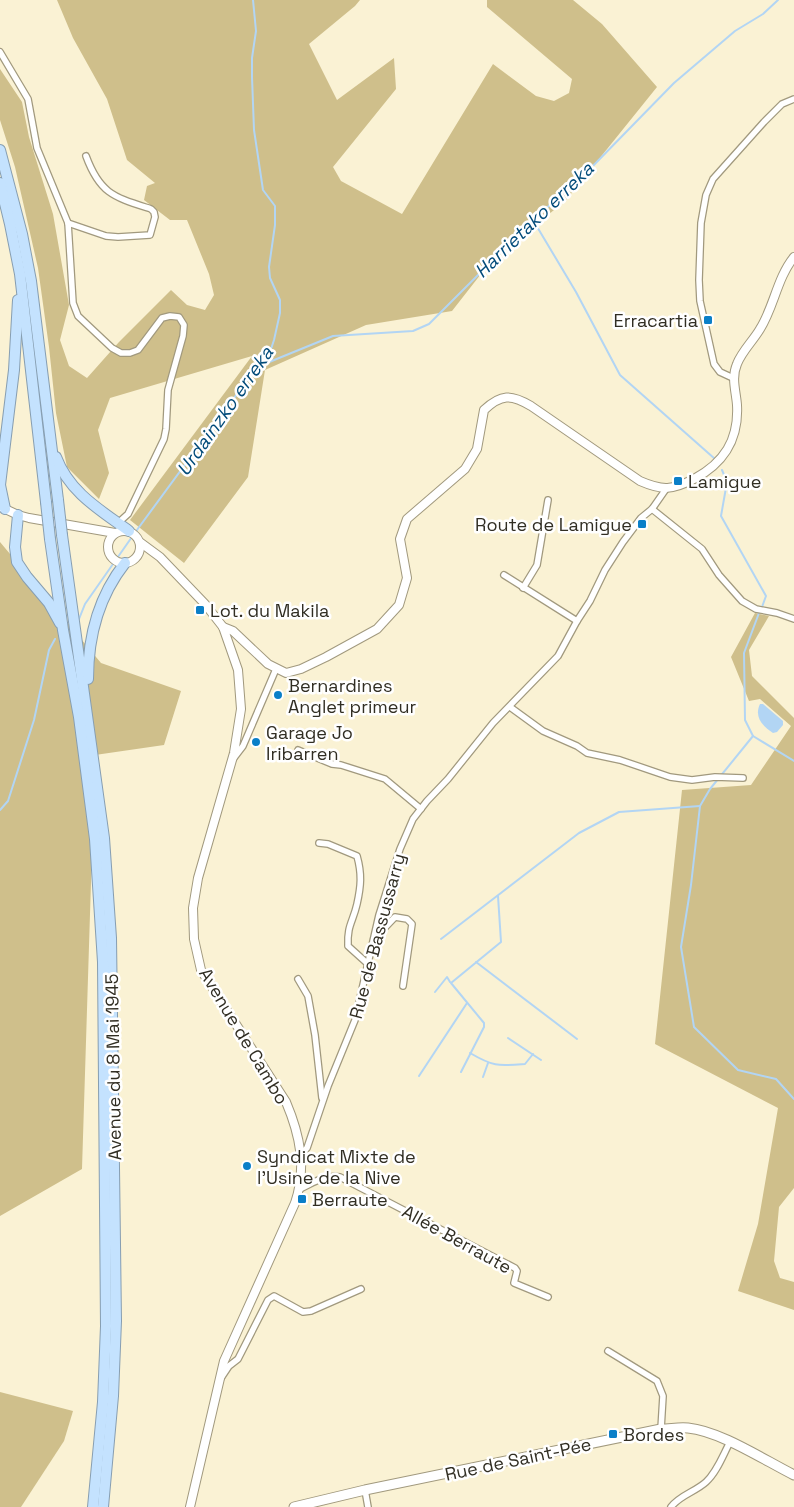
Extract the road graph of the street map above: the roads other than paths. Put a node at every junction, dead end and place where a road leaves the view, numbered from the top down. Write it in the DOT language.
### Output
graph roads {
  1 [pos="0,52"];
  2 [pos="794,99"];
  3 [pos="0,150"];
  4 [pos="86,156"];
  5 [pos="0,183"];
  6 [pos="68,223"];
  7 [pos="794,258"];
  8 [pos="20,274"];
  9 [pos="733,378"];
  10 [pos="50,442"];
  11 [pos="666,489"];
  12 [pos="548,500"];
  13 [pos="2,508"];
  14 [pos="652,509"];
  15 [pos="18,515"];
  16 [pos="116,528"];
  17 [pos="96,530"];
  18 [pos="135,535"];
  19 [pos="108,542"];
  20 [pos="139,555"];
  21 [pos="160,557"];
  22 [pos="118,561"];
  23 [pos="504,575"];
  24 [pos="523,588"];
  25 [pos="794,619"];
  26 [pos="577,621"];
  27 [pos="223,627"];
  28 [pos="64,630"];
  29 [pos="276,669"];
  30 [pos="510,706"];
  31 [pos="88,712"];
  32 [pos="298,750"];
  33 [pos="233,760"];
  34 [pos="743,778"];
  35 [pos="421,809"];
  36 [pos="319,844"];
  37 [pos="374,939"];
  38 [pos="368,964"];
  39 [pos="298,979"];
  40 [pos="403,986"];
  41 [pos="323,1099"];
  42 [pos="302,1153"];
  43 [pos="300,1189"];
  44 [pos="361,1289"];
  45 [pos="548,1297"];
  46 [pos="608,1351"];
  47 [pos="220,1380"];
  48 [pos="661,1429"];
  49 [pos="730,1442"];
  50 [pos="794,1475"];
  51 [pos="365,1490"];
  52 [pos="94,1507"];
  53 [pos="103,1507"];
  54 [pos="190,1507"];
  55 [pos="294,1507"];
  56 [pos="368,1507"];
  57 [pos="671,1507"];
  1 -- 6 [label="street"];
  2 -- 9 [label="street"];
  3 -- 10 [label="highway"];
  4 -- 6 [label="street"];
  5 -- 8 [label="highway"];
  6 -- 16 [label="street"];
  7 -- 9 [label="street"];
  8 -- 13 [label="highway"];
  8 -- 28 [label="highway, Avenue du 8 Mai 1945, bridge"];
  9 -- 11 [label="street"];
  10 -- 16 [label="highway"];
  10 -- 31 [label="highway, Avenue du 8 Mai 1945, bridge"];
  11 -- 14 [label="street"];
  11 -- 29 [label="street"];
  12 -- 24 [label="street"];
  13 -- 15 [label="street"];
  14 -- 25 [label="street"];
  14 -- 26 [label="street"];
  15 -- 17 [label="street"];
  15 -- 28 [label="highway"];
  16 -- 17 [label="street"];
  16 -- 18 [label="highway"];
  16 -- 19 [label="street"];
  17 -- 19 [label="street"];
  18 -- 20 [label="street"];
  18 -- 21 [label="street, Avenue de Cambo"];
  19 -- 22 [label="street"];
  20 -- 21 [label="street"];
  20 -- 22 [label="street"];
  21 -- 27 [label="street, Avenue de Cambo"];
  22 -- 31 [label="highway"];
  23 -- 24 [label="street"];
  24 -- 26 [label="street"];
  26 -- 30 [label="street, Rue de Bassussarry"];
  27 -- 29 [label="street"];
  27 -- 33 [label="street, Avenue de Cambo"];
  28 -- 52 [label="highway, Avenue du 8 Mai 1945"];
  29 -- 33 [label="street, Avenue de Cambo"];
  30 -- 34 [label="street"];
  30 -- 35 [label="street, Rue de Bassussarry"];
  31 -- 53 [label="highway, Avenue du 8 Mai 1945"];
  32 -- 35 [label="street"];
  33 -- 42 [label="street, Avenue de Cambo"];
  35 -- 37 [label="street, Rue de Bassussarry"];
  36 -- 38 [label="street"];
  37 -- 38 [label="street, Rue de Bassussarry"];
  37 -- 40 [label="street"];
  38 -- 41 [label="street, Rue de Bassussarry"];
  39 -- 41 [label="street"];
  41 -- 42 [label="street, Rue de Bassussarry"];
  42 -- 43 [label="street, Avenue de Cambo"];
  43 -- 45 [label="street, Allée Berraute"];
  43 -- 47 [label="street, Avenue de Cambo"];
  44 -- 47 [label="street"];
  46 -- 48 [label="street"];
  47 -- 54 [label="street, Avenue de Cambo"];
  48 -- 49 [label="main road, Rue de Saint-Pée"];
  48 -- 51 [label="main road, Rue de Saint-Pée"];
  49 -- 50 [label="main road, Rue de Saint-Pée"];
  49 -- 57 [label="street"];
  51 -- 55 [label="main road, Rue de Saint-Pée"];
  51 -- 56 [label="street"];
}
